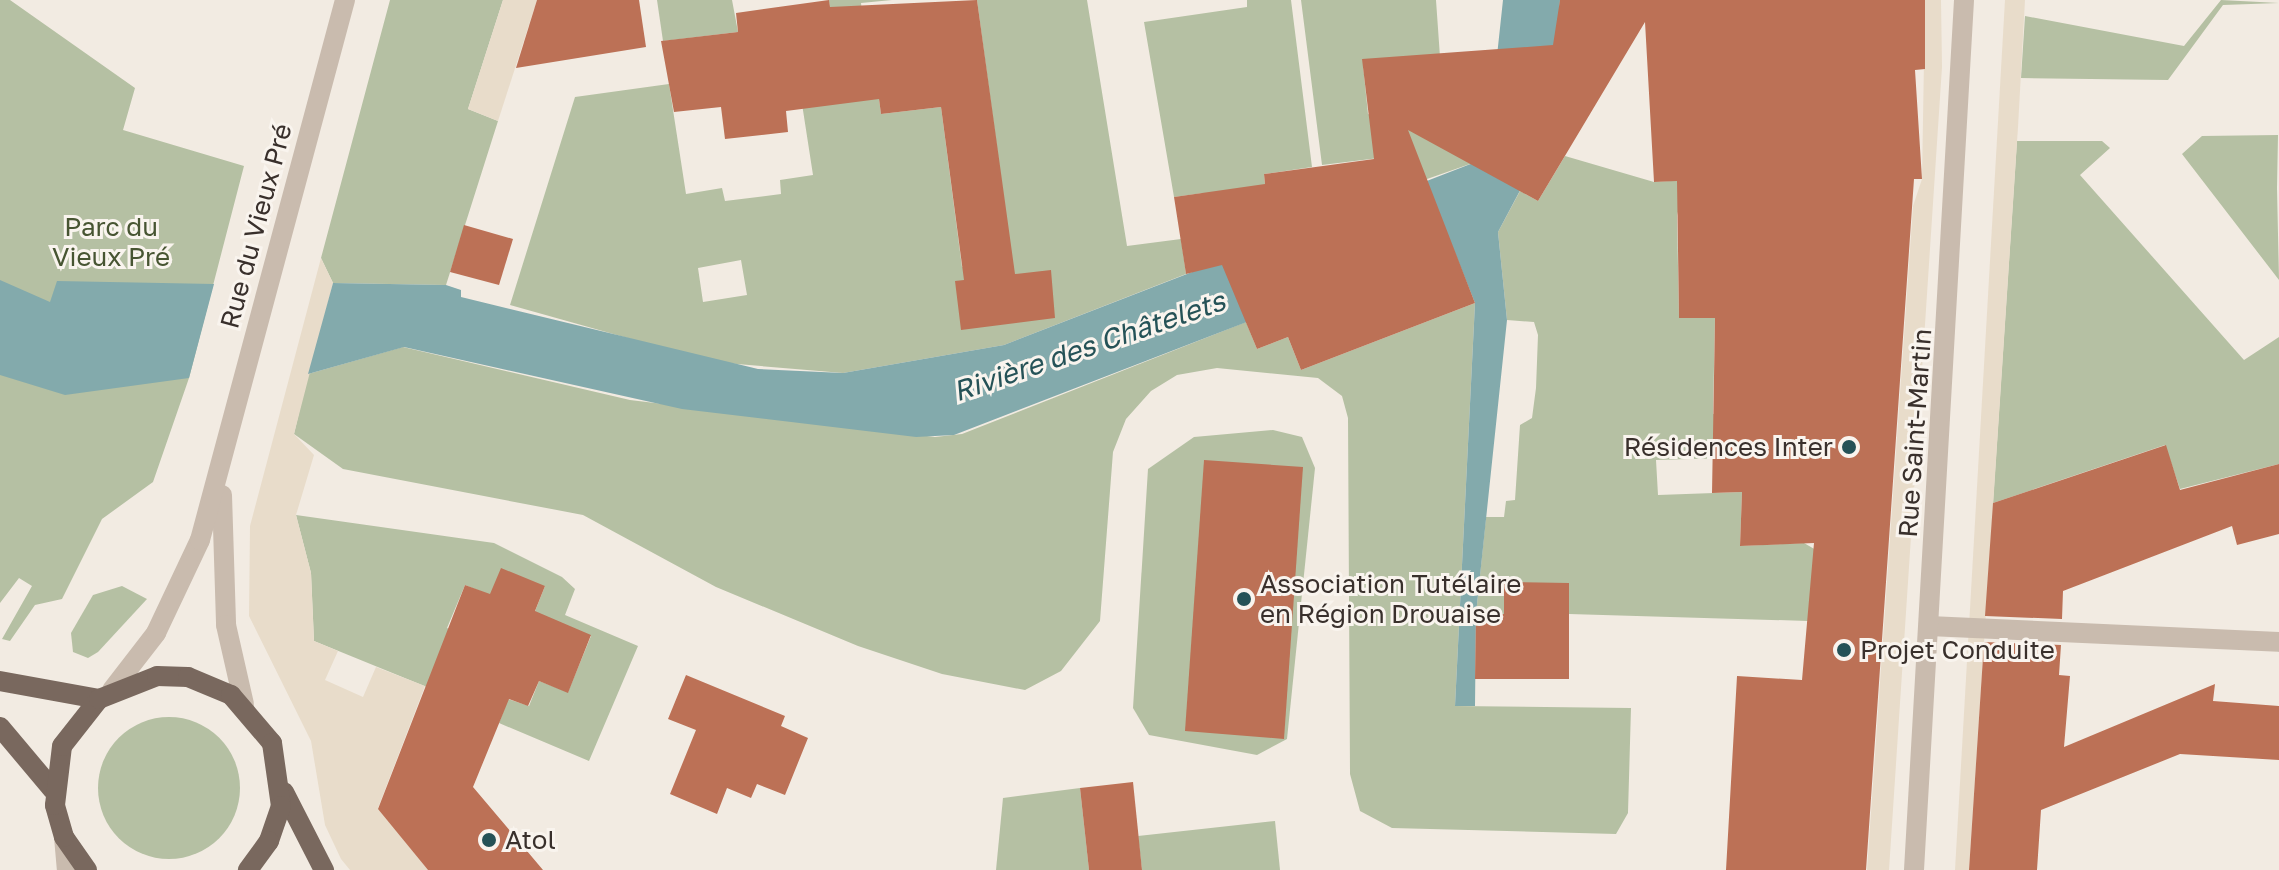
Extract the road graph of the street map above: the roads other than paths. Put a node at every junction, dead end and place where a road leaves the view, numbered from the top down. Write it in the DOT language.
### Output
graph roads {
  1 [pos="345,0"];
  2 [pos="1964,0"];
  3 [pos="223,467"];
  4 [pos="1929,626"];
  5 [pos="2279,642"];
  6 [pos="0,681"];
  7 [pos="105,694"];
  8 [pos="244,704"];
  9 [pos="0,727"];
  10 [pos="282,788"];
  11 [pos="53,790"];
  12 [pos="64,837"];
  13 [pos="67,870"];
  14 [pos="87,870"];
  15 [pos="248,870"];
  16 [pos="324,870"];
  17 [pos="1914,870"];
  1 -- 3 [label="street, Rue du Vieux Pré"];
  2 -- 4 [label="street, Rue Saint-Martin"];
  3 -- 7 [label="street, Rue du Vieux Pré"];
  3 -- 8 [label="street, Rue du Vieux Pré"];
  4 -- 5 [label="street"];
  4 -- 17 [label="street, Rue Saint-Martin"];
  6 -- 7 [label="main road"];
  7 -- 8 [label="main road"];
  7 -- 11 [label="main road"];
  8 -- 10 [label="main road"];
  9 -- 11 [label="main road"];
  10 -- 15 [label="main road"];
  10 -- 16 [label="main road"];
  11 -- 12 [label="main road"];
  12 -- 13 [label="street"];
  12 -- 14 [label="main road"];
}
